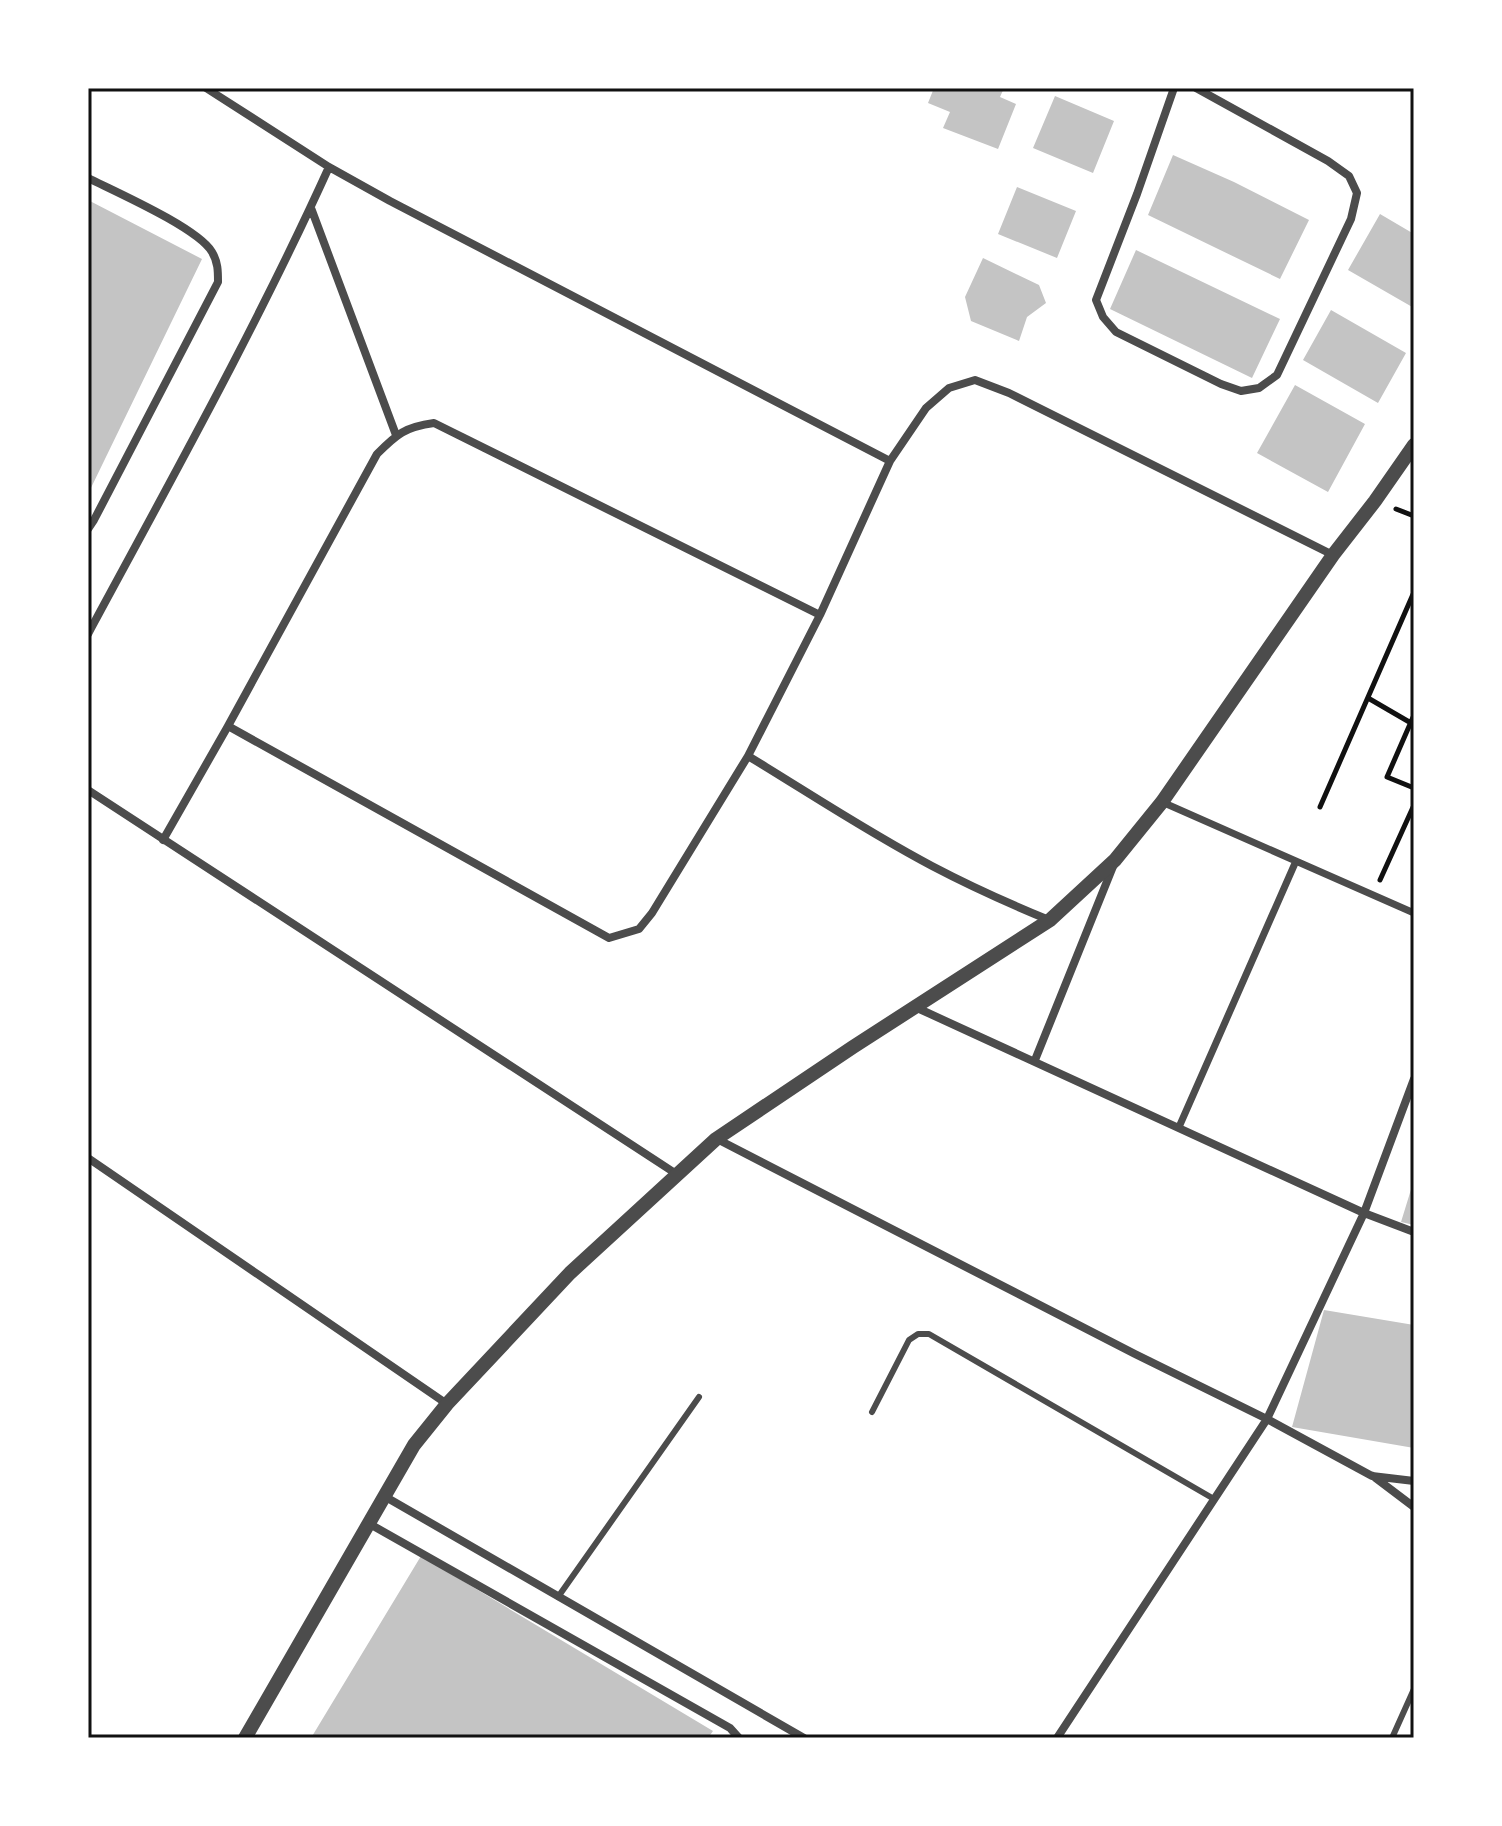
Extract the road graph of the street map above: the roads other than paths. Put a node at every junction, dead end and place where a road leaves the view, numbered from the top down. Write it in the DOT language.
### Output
graph roads {
  1 [pos="206,88"];
  2 [pos="1174,88"];
  3 [pos="1196,88"];
  4 [pos="329,167"];
  5 [pos="88,178"];
  6 [pos="311,208"];
  7 [pos="396,435"];
  8 [pos="1414,445"];
  9 [pos="890,461"];
  10 [pos="88,529"];
  11 [pos="1333,555"];
  12 [pos="820,615"];
  13 [pos="88,634"];
  14 [pos="228,726"];
  15 [pos="748,756"];
  16 [pos="88,790"];
  17 [pos="1162,802"];
  18 [pos="163,840"];
  19 [pos="1115,860"];
  20 [pos="1296,861"];
  21 [pos="1414,913"];
  22 [pos="1050,920"];
  23 [pos="915,1006"];
  24 [pos="1035,1060"];
  25 [pos="1414,1079"];
  26 [pos="1179,1127"];
  27 [pos="716,1139"];
  28 [pos="88,1158"];
  29 [pos="678,1175"];
  30 [pos="1364,1213"];
  31 [pos="1414,1232"];
  32 [pos="699,1397"];
  33 [pos="447,1404"];
  34 [pos="872,1412"];
  35 [pos="1267,1419"];
  36 [pos="1372,1476"];
  37 [pos="1414,1481"];
  38 [pos="384,1496"];
  39 [pos="1214,1499"];
  40 [pos="1414,1507"];
  41 [pos="368,1523"];
  42 [pos="558,1597"];
  43 [pos="1414,1689"];
  44 [pos="245,1738"];
  45 [pos="739,1738"];
  46 [pos="804,1738"];
  47 [pos="1057,1738"];
  48 [pos="1392,1738"];
  1 -- 4 [label="street"];
  2 -- 3 [label="street"];
  4 -- 6 [label="street"];
  4 -- 9 [label="street"];
  5 -- 10 [label="street"];
  6 -- 7 [label="street"];
  6 -- 13 [label="street"];
  7 -- 12 [label="street"];
  7 -- 14 [label="street"];
  8 -- 11 [label="street"];
  9 -- 11 [label="street"];
  9 -- 12 [label="street"];
  11 -- 17 [label="street"];
  12 -- 15 [label="street"];
  14 -- 15 [label="street"];
  14 -- 18 [label="street"];
  15 -- 22 [label="street"];
  16 -- 18 [label="street"];
  17 -- 19 [label="street"];
  17 -- 20 [label="street"];
  18 -- 29 [label="street"];
  19 -- 22 [label="street"];
  19 -- 24 [label="street"];
  20 -- 21 [label="street"];
  20 -- 26 [label="street"];
  22 -- 23 [label="street"];
  23 -- 24 [label="street"];
  23 -- 27 [label="street"];
  24 -- 26 [label="street"];
  25 -- 30 [label="street"];
  26 -- 30 [label="street"];
  27 -- 29 [label="street"];
  27 -- 35 [label="street"];
  28 -- 33 [label="street"];
  29 -- 33 [label="street"];
  30 -- 31 [label="street"];
  30 -- 35 [label="street"];
  32 -- 42 [label="lane"];
  33 -- 38 [label="street"];
  34 -- 39 [label="lane"];
  35 -- 36 [label="street"];
  35 -- 39 [label="street"];
  36 -- 37 [label="street"];
  36 -- 40 [label="street"];
  38 -- 41 [label="street"];
  38 -- 42 [label="street"];
  39 -- 47 [label="street"];
  41 -- 44 [label="street"];
  41 -- 45 [label="street"];
  42 -- 46 [label="street"];
  43 -- 48 [label="lane"];
}
